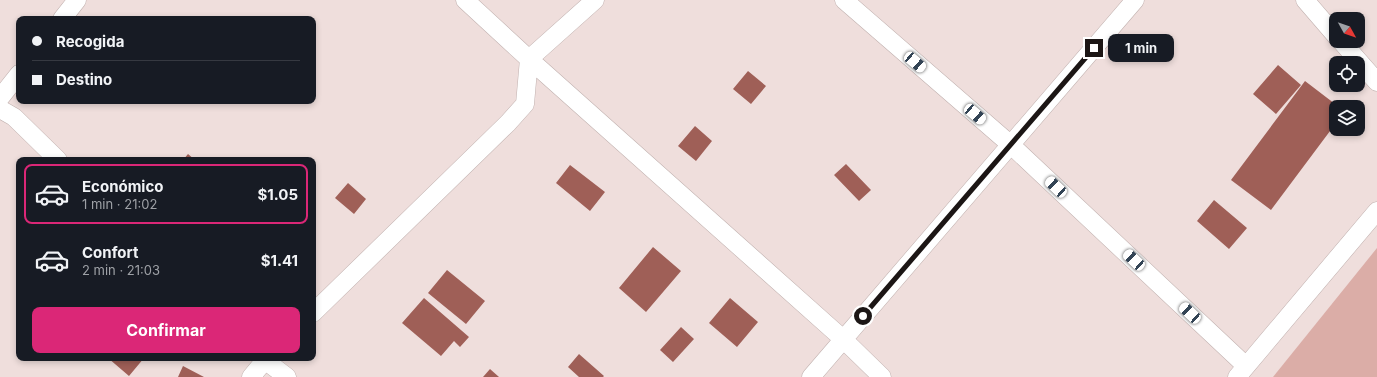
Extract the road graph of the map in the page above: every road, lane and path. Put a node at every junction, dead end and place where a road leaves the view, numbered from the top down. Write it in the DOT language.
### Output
graph roads {
  1 [pos="77,0"];
  2 [pos="465,0"];
  3 [pos="595,0"];
  4 [pos="844,0"];
  5 [pos="1135,0"];
  6 [pos="1305,0"];
  7 [pos="64,16"];
  8 [pos="1329,28"];
  9 [pos="1347,48"];
  10 [pos="529,59"];
  11 [pos="16,78"];
  12 [pos="1377,82"];
  13 [pos="0,98"];
  14 [pos="0,109"];
  15 [pos="1011,145"];
  16 [pos="55,157"];
  17 [pos="1377,211"];
  18 [pos="316,310"];
  19 [pos="843,339"];
  20 [pos="263,361"];
  21 [pos="267,361"];
  22 [pos="1241,371"];
  23 [pos="251,377"];
  24 [pos="287,377"];
  25 [pos="811,377"];
  26 [pos="882,377"];
  1 -- 7 [label="street"];
  2 -- 10 [label="street"];
  3 -- 10 [label="street"];
  4 -- 15 [label="street"];
  5 -- 15 [label="street"];
  6 -- 8 [label="street"];
  9 -- 12 [label="street"];
  10 -- 18 [label="street"];
  10 -- 19 [label="street"];
  11 -- 13 [label="street"];
  14 -- 16 [label="street"];
  15 -- 19 [label="street"];
  15 -- 22 [label="street"];
  17 -- 22 [label="street"];
  19 -- 25 [label="street"];
  19 -- 26 [label="street"];
  20 -- 23 [label="street"];
  21 -- 24 [label="street"];
}
